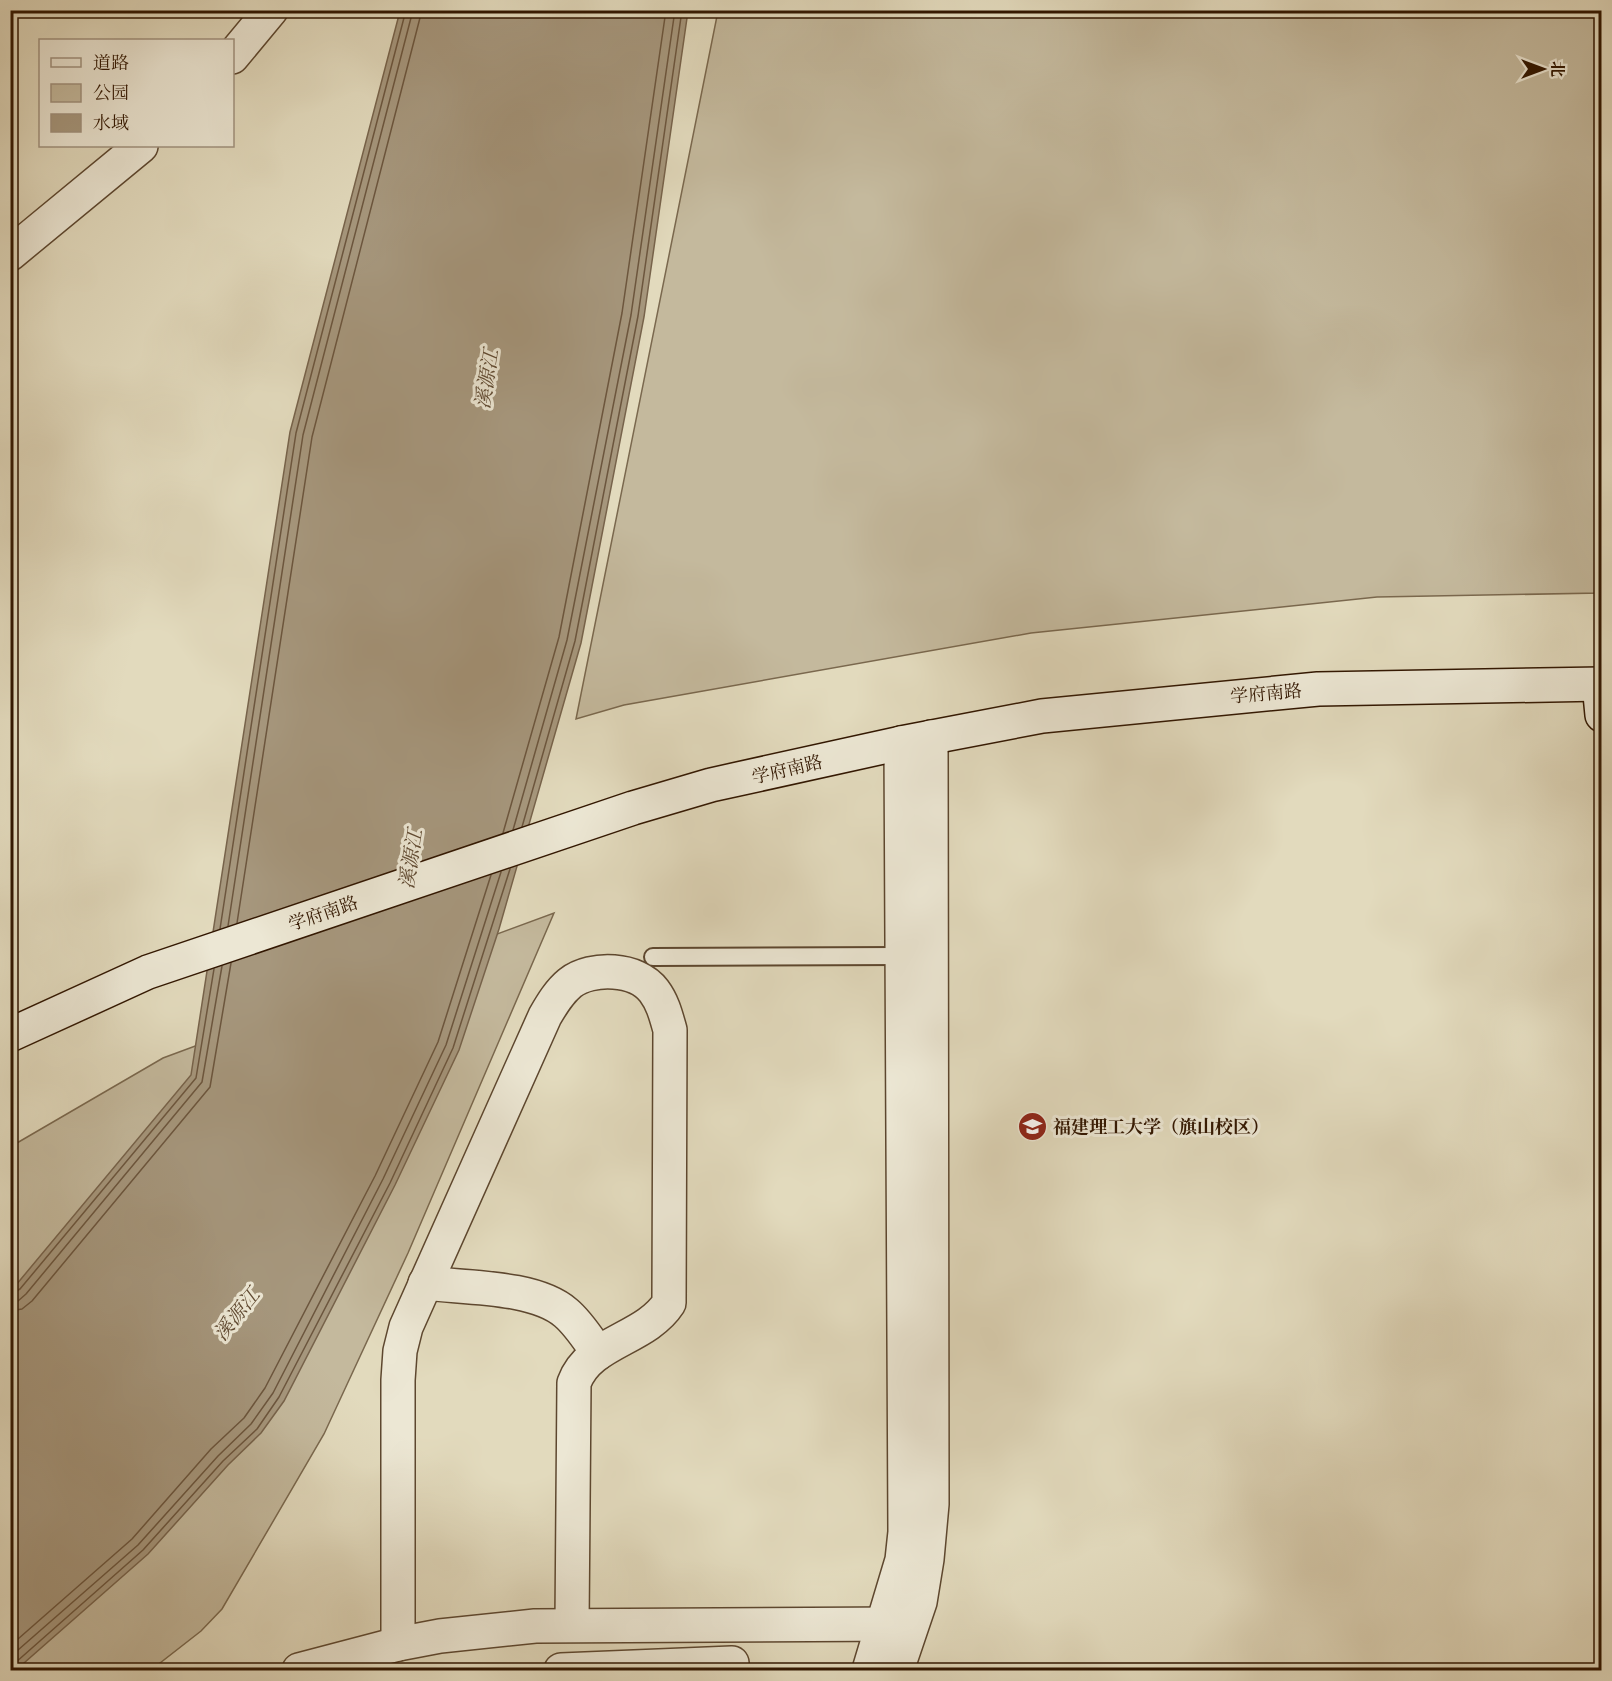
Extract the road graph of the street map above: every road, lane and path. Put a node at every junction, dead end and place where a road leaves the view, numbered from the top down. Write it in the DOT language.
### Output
graph roads {
  1 [pos="271,10"];
  2 [pos="234,55"];
  3 [pos="140,147"];
  4 [pos="10,254"];
  5 [pos="1601,694"];
  6 [pos="916,740"];
  7 [pos="900,956"];
  8 [pos="653,957"];
  9 [pos="10,1035"];
  10 [pos="425,1283"];
  11 [pos="598,1353"];
  12 [pos="899,1624"];
  13 [pos="572,1625"];
  14 [pos="398,1644"];
  15 [pos="732,1663"];
  16 [pos="613,1669"];
  17 [pos="299,1671"];
  18 [pos="561,1671"];
  19 [pos="869,1671"];
  20 [pos="897,1671"];
  1 -- 2 [label="street"];
  3 -- 4 [label="street"];
  5 -- 6 [label="street, 学府南路"];
  6 -- 7 [label="street"];
  6 -- 9 [label="street, 学府南路"];
  6 -- 12 [label="street"];
  7 -- 8 [label="lane"];
  7 -- 12 [label="street"];
  10 -- 11 [label="street"];
  10 -- 11 [label="street"];
  10 -- 14 [label="street"];
  11 -- 13 [label="street"];
  12 -- 13 [label="street"];
  12 -- 19 [label="street"];
  12 -- 20 [label="street"];
  13 -- 14 [label="street"];
  14 -- 17 [label="street"];
  15 -- 16 [label="street"];
  16 -- 18 [label="street"];
}
